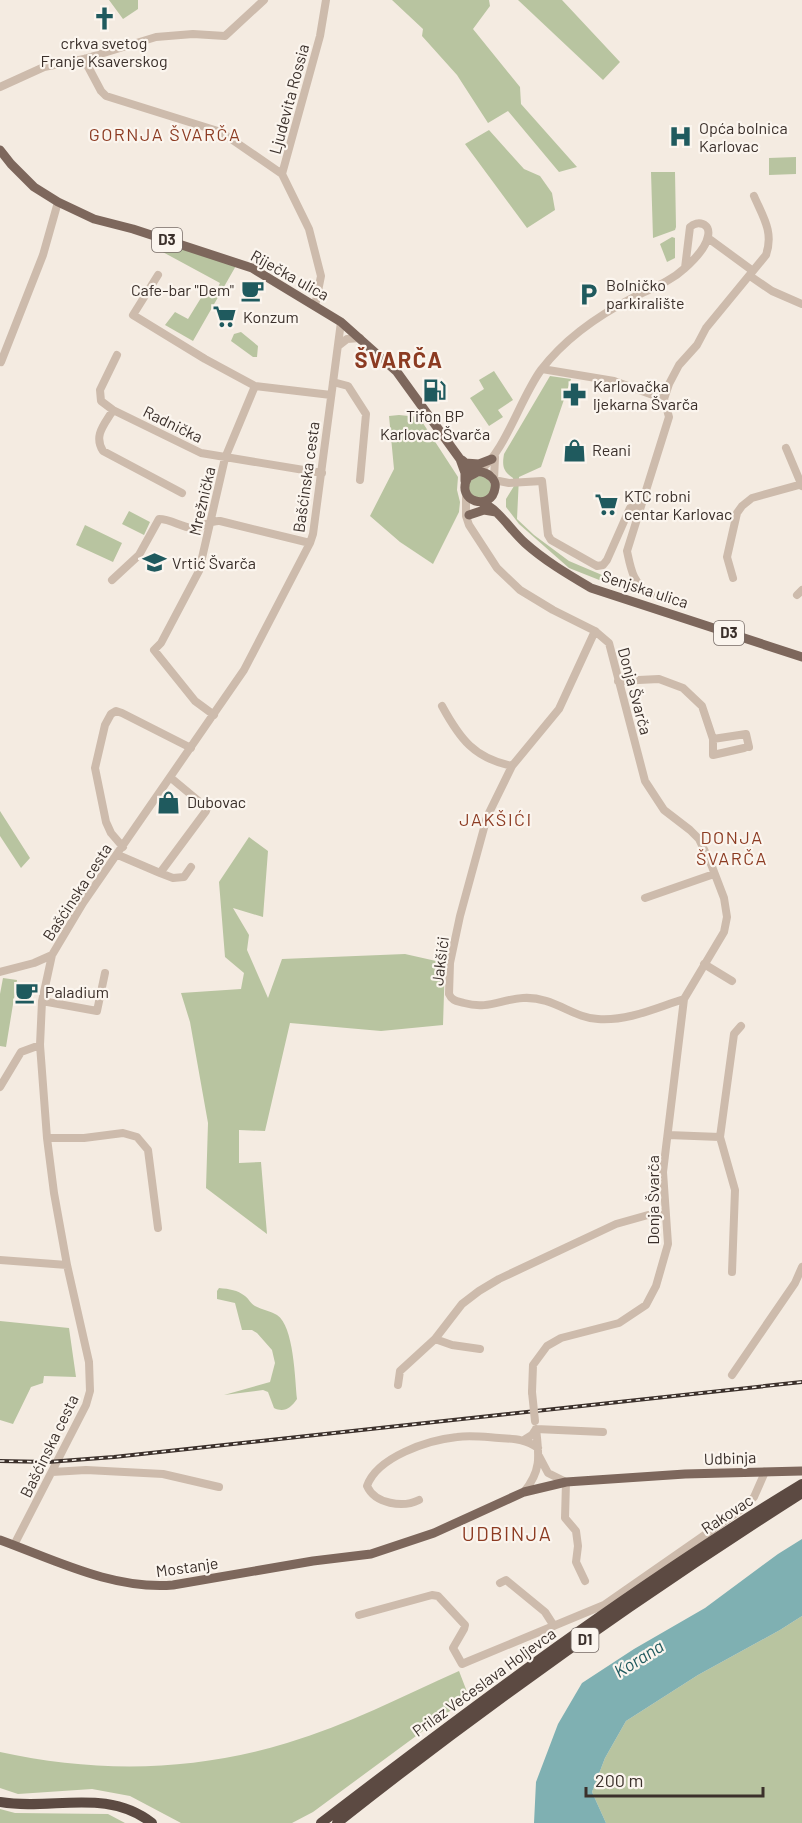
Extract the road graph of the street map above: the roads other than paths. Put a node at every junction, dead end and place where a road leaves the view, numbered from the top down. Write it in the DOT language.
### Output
graph roads {
  1 [pos="264,0"];
  2 [pos="326,0"];
  3 [pos="84,59"];
  4 [pos="0,87"];
  5 [pos="0,150"];
  6 [pos="282,174"];
  7 [pos="753,196"];
  8 [pos="58,202"];
  9 [pos="708,238"];
  10 [pos="685,268"];
  11 [pos="752,274"];
  12 [pos="158,275"];
  13 [pos="802,304"];
  14 [pos="315,306"];
  15 [pos="341,322"];
  16 [pos="360,338"];
  17 [pos="338,346"];
  18 [pos="117,355"];
  19 [pos="1,362"];
  20 [pos="542,369"];
  21 [pos="333,382"];
  22 [pos="255,386"];
  23 [pos="331,395"];
  24 [pos="664,399"];
  25 [pos="113,410"];
  26 [pos="786,448"];
  27 [pos="493,457"];
  28 [pos="225,458"];
  29 [pos="462,461"];
  30 [pos="479,471"];
  31 [pos="322,473"];
  32 [pos="360,480"];
  33 [pos="802,484"];
  34 [pos="494,485"];
  35 [pos="465,487"];
  36 [pos="182,493"];
  37 [pos="481,502"];
  38 [pos="641,505"];
  39 [pos="499,514"];
  40 [pos="469,518"];
  41 [pos="212,520"];
  42 [pos="310,543"];
  43 [pos="733,578"];
  44 [pos="112,580"];
  45 [pos="651,594"];
  46 [pos="595,631"];
  47 [pos="802,657"];
  48 [pos="618,681"];
  49 [pos="442,706"];
  50 [pos="214,715"];
  51 [pos="713,739"];
  52 [pos="191,748"];
  53 [pos="512,766"];
  54 [pos="171,778"];
  55 [pos="120,851"];
  56 [pos="191,867"];
  57 [pos="160,873"];
  58 [pos="714,874"];
  59 [pos="645,898"];
  60 [pos="52,955"];
  61 [pos="34,963"];
  62 [pos="704,964"];
  63 [pos="50,970"];
  64 [pos="0,972"];
  65 [pos="105,973"];
  66 [pos="732,981"];
  67 [pos="684,999"];
  68 [pos="42,1001"];
  69 [pos="741,1026"];
  70 [pos="40,1045"];
  71 [pos="0,1087"];
  72 [pos="668,1135"];
  73 [pos="720,1137"];
  74 [pos="47,1138"];
  75 [pos="666,1215"];
  76 [pos="158,1228"];
  77 [pos="0,1260"];
  78 [pos="67,1265"];
  79 [pos="802,1267"];
  80 [pos="732,1272"];
  81 [pos="435,1339"];
  82 [pos="480,1349"];
  83 [pos="732,1375"];
  84 [pos="398,1385"];
  85 [pos="536,1425"];
  86 [pos="603,1432"];
  87 [pos="524,1440"];
  88 [pos="538,1452"];
  89 [pos="802,1471"];
  90 [pos="52,1472"];
  91 [pos="765,1472"];
  92 [pos="566,1482"];
  93 [pos="802,1484"];
  94 [pos="219,1487"];
  95 [pos="524,1492"];
  96 [pos="802,1493"];
  97 [pos="419,1500"];
  98 [pos="0,1540"];
  99 [pos="14,1545"];
  100 [pos="313,1562"];
  101 [pos="671,1574"];
  102 [pos="585,1581"];
  103 [pos="500,1583"];
  104 [pos="359,1616"];
  105 [pos="554,1626"];
  106 [pos="481,1708"];
  107 [pos="0,1802"];
  108 [pos="152,1823"];
  109 [pos="321,1823"];
  110 [pos="337,1823"];
  1 -- 3 [label="street"];
  2 -- 6 [label="street, Ljudevita Rossia"];
  3 -- 4 [label="street"];
  3 -- 6 [label="street"];
  5 -- 8 [label="main road, Riječka ulica / D3"];
  6 -- 14 [label="street, Ljudevita Rossia"];
  7 -- 11 [label="street"];
  8 -- 14 [label="main road, Riječka ulica / D3"];
  8 -- 19 [label="street"];
  9 -- 10 [label="street"];
  9 -- 10 [label="street"];
  9 -- 11 [label="street"];
  10 -- 20 [label="street"];
  11 -- 13 [label="street"];
  11 -- 24 [label="street"];
  12 -- 22 [label="street"];
  14 -- 15 [label="main road, Riječka ulica / D3"];
  15 -- 16 [label="main road, D3"];
  15 -- 17 [label="street, Bašćinska cesta"];
  16 -- 17 [label="street"];
  16 -- 29 [label="main road, D3"];
  17 -- 21 [label="street, Bašćinska cesta"];
  18 -- 25 [label="street"];
  20 -- 24 [label="street"];
  20 -- 27 [label="street"];
  21 -- 23 [label="street, Bašćinska cesta"];
  21 -- 32 [label="street"];
  22 -- 23 [label="street"];
  22 -- 28 [label="street, Mrežnička"];
  23 -- 31 [label="street, Bašćinska cesta"];
  24 -- 38 [label="street"];
  25 -- 28 [label="street, Radnička"];
  25 -- 36 [label="street"];
  26 -- 33 [label="street"];
  27 -- 29 [label="main road"];
  27 -- 30 [label="street"];
  27 -- 34 [label="street"];
  28 -- 31 [label="street, Radnička"];
  28 -- 41 [label="street, Mrežnička"];
  29 -- 30 [label="main road, D3"];
  29 -- 35 [label="main road, D3"];
  30 -- 34 [label="main road, D3"];
  30 -- 35 [label="main road"];
  31 -- 42 [label="street, Bašćinska cesta"];
  33 -- 43 [label="street"];
  34 -- 37 [label="main road"];
  34 -- 38 [label="street"];
  34 -- 39 [label="main road"];
  35 -- 37 [label="main road, D3"];
  35 -- 40 [label="street, Donja Švarča"];
  37 -- 39 [label="main road, Senjska ulica / D3"];
  37 -- 40 [label="street"];
  38 -- 45 [label="street"];
  39 -- 40 [label="main road"];
  39 -- 47 [label="main road, Senjska ulica / D3"];
  40 -- 46 [label="street, Donja Švarča"];
  41 -- 42 [label="street"];
  41 -- 44 [label="street"];
  41 -- 50 [label="street, Mrežnička"];
  42 -- 50 [label="street, Bašćinska cesta"];
  46 -- 48 [label="street, Donja Švarča"];
  46 -- 53 [label="street, Jakšići"];
  48 -- 51 [label="street"];
  48 -- 58 [label="street, Donja Švarča"];
  49 -- 53 [label="street"];
  50 -- 52 [label="street, Bašćinska cesta"];
  51 -- 51 [label="street"];
  52 -- 54 [label="street, Bašćinska cesta"];
  52 -- 55 [label="street"];
  53 -- 67 [label="street, Jakšići"];
  54 -- 55 [label="street, Bašćinska cesta"];
  54 -- 57 [label="street"];
  55 -- 57 [label="street"];
  55 -- 60 [label="street, Bašćinska cesta"];
  56 -- 57 [label="street"];
  58 -- 59 [label="street"];
  58 -- 62 [label="street, Donja Švarča"];
  60 -- 61 [label="street"];
  60 -- 63 [label="street, Bašćinska cesta"];
  61 -- 63 [label="street"];
  61 -- 64 [label="street"];
  62 -- 66 [label="street"];
  62 -- 67 [label="street, Donja Švarča"];
  63 -- 68 [label="street, Bašćinska cesta"];
  65 -- 68 [label="street"];
  67 -- 72 [label="street, Donja Švarča"];
  68 -- 70 [label="street, Bašćinska cesta"];
  69 -- 73 [label="street"];
  70 -- 71 [label="street"];
  70 -- 74 [label="street, Bašćinska cesta"];
  72 -- 73 [label="street"];
  72 -- 75 [label="street, Donja Švarča"];
  73 -- 80 [label="street"];
  74 -- 76 [label="street"];
  74 -- 78 [label="street, Bašćinska cesta"];
  75 -- 81 [label="street"];
  75 -- 85 [label="street, Donja Švarča, bridge"];
  77 -- 78 [label="street"];
  78 -- 90 [label="street, Bašćinska cesta"];
  79 -- 83 [label="street"];
  81 -- 82 [label="street"];
  81 -- 84 [label="street"];
  85 -- 86 [label="street"];
  85 -- 87 [label="street"];
  85 -- 88 [label="street"];
  87 -- 88 [label="street"];
  87 -- 97 [label="street"];
  88 -- 92 [label="street"];
  88 -- 95 [label="street"];
  89 -- 91 [label="main road"];
  90 -- 94 [label="street"];
  90 -- 99 [label="street, Bašćinska cesta"];
  91 -- 92 [label="main road, Udbinja"];
  91 -- 105 [label="street, Udbinja"];
  92 -- 95 [label="main road, Udbinja"];
  92 -- 102 [label="street"];
  93 -- 101 [label="highway, Rakovac / D1"];
  95 -- 100 [label="main road, Udbinja"];
  96 -- 101 [label="highway, Rakovac / D1"];
  98 -- 99 [label="main road, Mostanje"];
  99 -- 100 [label="main road, Mostanje"];
  101 -- 106 [label="highway, Prilaz Većeslava Holjevca / D1"];
  103 -- 105 [label="street"];
  104 -- 105 [label="street, Udbinja"];
  106 -- 109 [label="highway, Prilaz Većeslava Holjevca / D1"];
  106 -- 110 [label="highway, Prilaz Većeslava Holjevca / D1"];
  107 -- 108 [label="highway"];
}
